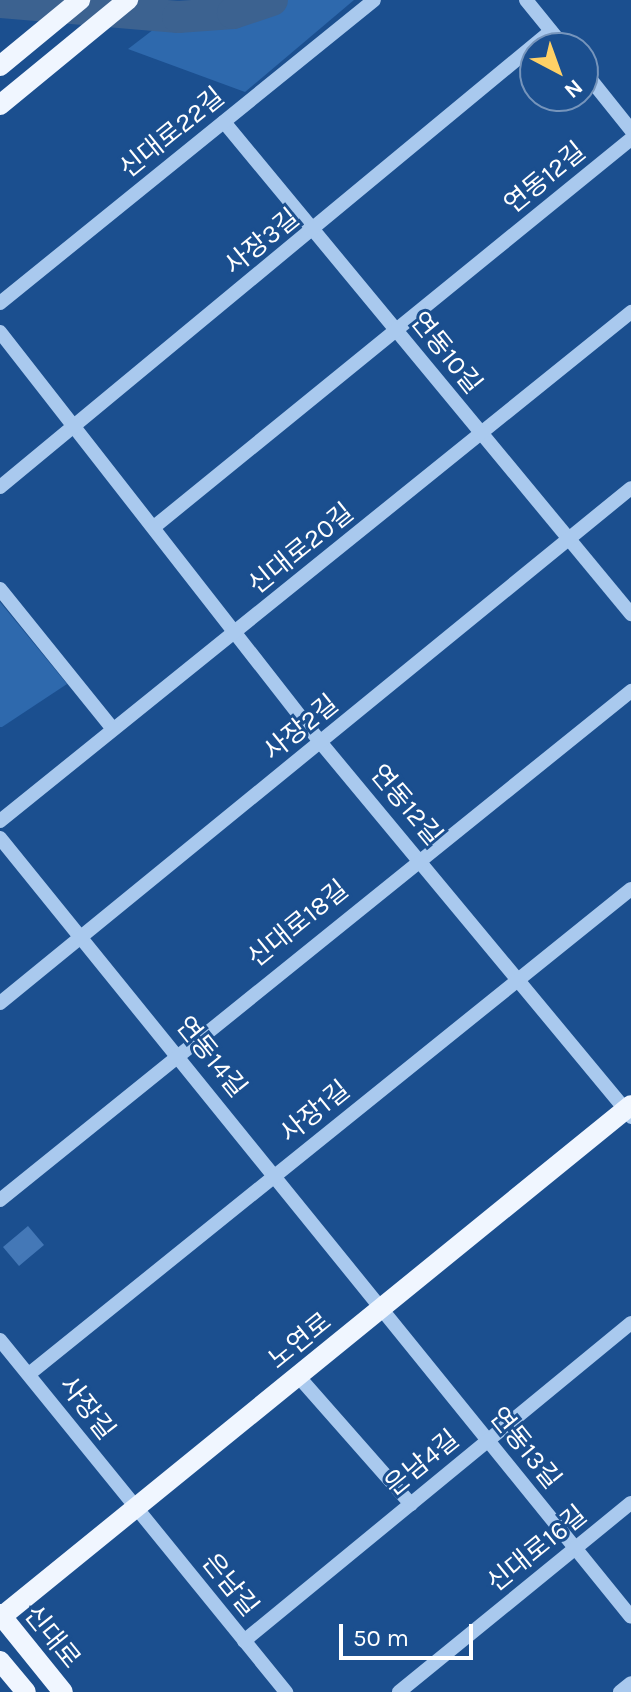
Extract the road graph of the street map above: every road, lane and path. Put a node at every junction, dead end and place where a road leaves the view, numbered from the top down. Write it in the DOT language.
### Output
graph roads {
  1 [pos="80,0"];
  2 [pos="128,0"];
  3 [pos="374,0"];
  4 [pos="526,0"];
  5 [pos="551,31"];
  6 [pos="0,66"];
  7 [pos="599,90"];
  8 [pos="0,105"];
  9 [pos="224,122"];
  10 [pos="631,130"];
  11 [pos="631,139"];
  12 [pos="315,229"];
  13 [pos="0,303"];
  14 [pos="631,312"];
  15 [pos="397,330"];
  16 [pos="0,332"];
  17 [pos="74,427"];
  18 [pos="481,434"];
  19 [pos="0,487"];
  20 [pos="631,488"];
  21 [pos="154,527"];
  22 [pos="570,536"];
  23 [pos="0,589"];
  24 [pos="631,614"];
  25 [pos="238,631"];
  26 [pos="631,691"];
  27 [pos="112,728"];
  28 [pos="321,743"];
  29 [pos="0,821"];
  30 [pos="0,838"];
  31 [pos="419,857"];
  32 [pos="631,889"];
  33 [pos="81,936"];
  34 [pos="518,981"];
  35 [pos="0,1003"];
  36 [pos="177,1052"];
  37 [pos="629,1111"];
  38 [pos="275,1174"];
  39 [pos="0,1200"];
  40 [pos="381,1309"];
  41 [pos="631,1323"];
  42 [pos="0,1340"];
  43 [pos="29,1374"];
  44 [pos="298,1376"];
  45 [pos="488,1441"];
  46 [pos="631,1503"];
  47 [pos="411,1504"];
  48 [pos="136,1508"];
  49 [pos="575,1549"];
  50 [pos="1,1616"];
  51 [pos="631,1617"];
  52 [pos="244,1641"];
  53 [pos="0,1661"];
  54 [pos="631,1683"];
  55 [pos="26,1692"];
  56 [pos="63,1692"];
  57 [pos="286,1692"];
  58 [pos="399,1692"];
  59 [pos="620,1692"];
  1 -- 6 [label="main road"];
  2 -- 8 [label="main road"];
  3 -- 9 [label="street, 신대로22길"];
  4 -- 5 [label="street"];
  5 -- 12 [label="street, 사장3길"];
  7 -- 10 [label="street"];
  9 -- 12 [label="street, 연동10길"];
  9 -- 13 [label="street, 신대로22길"];
  11 -- 15 [label="street, 연동12길"];
  12 -- 15 [label="street, 연동10길"];
  12 -- 17 [label="street, 사장3길"];
  14 -- 18 [label="street, 신대로20길"];
  15 -- 18 [label="street, 연동10길"];
  15 -- 21 [label="street, 연동12길"];
  16 -- 17 [label="street, 연동12길"];
  17 -- 19 [label="street, 사장3길"];
  17 -- 21 [label="street, 연동12길"];
  18 -- 22 [label="street, 연동10길"];
  18 -- 25 [label="street, 신대로20길"];
  20 -- 22 [label="street, 사장2길"];
  21 -- 25 [label="street, 연동12길"];
  22 -- 24 [label="street, 연동10길"];
  22 -- 28 [label="street, 사장2길"];
  23 -- 27 [label="street"];
  25 -- 27 [label="street, 신대로20길"];
  25 -- 28 [label="street, 연동12길"];
  26 -- 31 [label="street, 신대로18길"];
  27 -- 29 [label="street, 신대로20길"];
  28 -- 31 [label="street, 연동12길"];
  28 -- 33 [label="street, 사장2길"];
  30 -- 33 [label="street, 연동14길"];
  31 -- 34 [label="street, 연동12길"];
  31 -- 36 [label="street, 신대로18길"];
  32 -- 34 [label="street, 사장1길"];
  33 -- 35 [label="street, 사장2길"];
  33 -- 36 [label="street, 연동14길"];
  34 -- 37 [label="street, 연동12길"];
  34 -- 38 [label="street, 사장1길"];
  36 -- 38 [label="street, 연동14길"];
  36 -- 39 [label="street, 신대로18길"];
  37 -- 40 [label="main road, 노연로"];
  38 -- 40 [label="street, 연동14길"];
  38 -- 43 [label="street, 사장1길"];
  40 -- 44 [label="main road, 노연로"];
  40 -- 45 [label="street, 연동13길"];
  41 -- 45 [label="street, 은남4길"];
  42 -- 43 [label="street, 사장길"];
  43 -- 48 [label="street, 사장길"];
  44 -- 47 [label="street"];
  44 -- 48 [label="main road, 노연로"];
  45 -- 47 [label="street, 은남4길"];
  45 -- 49 [label="street, 연동13길"];
  46 -- 49 [label="street, 신대로16길"];
  47 -- 52 [label="street, 은남4길"];
  48 -- 50 [label="main road, 노연로"];
  48 -- 52 [label="street, 은남길"];
  49 -- 51 [label="street, 연동13길"];
  49 -- 58 [label="street, 신대로16길"];
  50 -- 56 [label="main road, 신대로"];
  52 -- 57 [label="street, 은남길"];
  53 -- 55 [label="main road"];
  54 -- 59 [label="street"];
}
